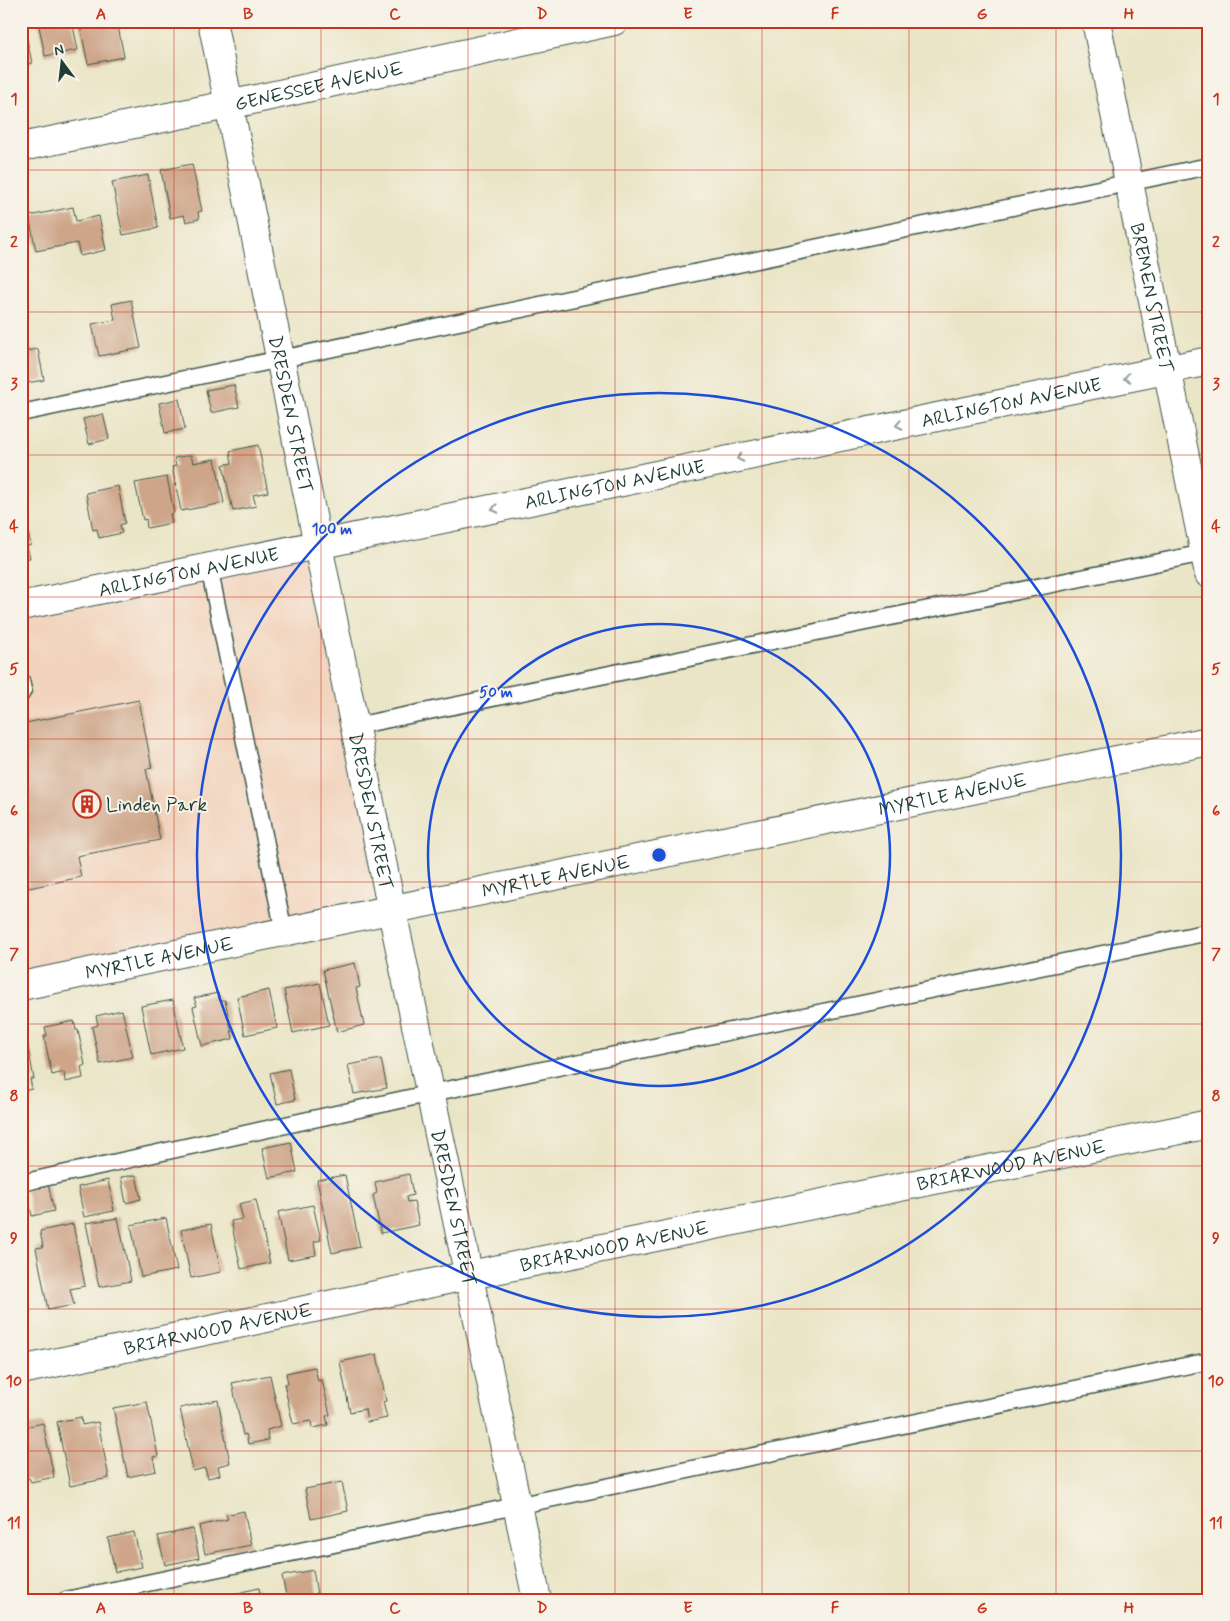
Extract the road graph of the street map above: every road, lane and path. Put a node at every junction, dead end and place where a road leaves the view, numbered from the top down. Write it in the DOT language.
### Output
graph roads {
  1 [pos="212,21"];
  2 [pos="614,21"];
  3 [pos="1096,21"];
  4 [pos="228,105"];
  5 [pos="21,147"];
  6 [pos="1209,166"];
  7 [pos="1130,183"];
  8 [pos="280,359"];
  9 [pos="1209,361"];
  10 [pos="1168,370"];
  11 [pos="21,413"];
  12 [pos="318,545"];
  13 [pos="1207,560"];
  14 [pos="209,568"];
  15 [pos="21,606"];
  16 [pos="21,681"];
  17 [pos="21,694"];
  18 [pos="355,726"];
  19 [pos="1209,740"];
  20 [pos="392,911"];
  21 [pos="284,932"];
  22 [pos="1209,932"];
  23 [pos="21,986"];
  24 [pos="432,1093"];
  25 [pos="1209,1124"];
  26 [pos="21,1183"];
  27 [pos="470,1275"];
  28 [pos="1209,1361"];
  29 [pos="21,1370"];
  30 [pos="517,1506"];
  31 [pos="66,1600"];
  32 [pos="536,1600"];
  1 -- 4 [label="street, DRESDEN STREET"];
  2 -- 4 [label="street, GENESSEE AVENUE"];
  3 -- 7 [label="street, BREMEN STREET"];
  4 -- 5 [label="street, GENESSEE AVENUE"];
  4 -- 8 [label="street, DRESDEN STREET"];
  6 -- 7 [label="lane"];
  7 -- 8 [label="lane"];
  7 -- 10 [label="street, BREMEN STREET"];
  8 -- 11 [label="lane"];
  8 -- 12 [label="street, DRESDEN STREET"];
  9 -- 10 [label="street, ARLINGTON AVENUE"];
  10 -- 12 [label="street, ARLINGTON AVENUE, one-way"];
  10 -- 13 [label="street, BREMEN STREET"];
  12 -- 14 [label="street, ARLINGTON AVENUE"];
  12 -- 18 [label="street, DRESDEN STREET"];
  13 -- 18 [label="lane"];
  14 -- 15 [label="street, ARLINGTON AVENUE"];
  14 -- 21 [label="lane"];
  16 -- 17 [label="lane"];
  18 -- 20 [label="street, DRESDEN STREET"];
  19 -- 20 [label="street, MYRTLE AVENUE"];
  20 -- 21 [label="street, MYRTLE AVENUE"];
  20 -- 24 [label="street, DRESDEN STREET"];
  21 -- 23 [label="street, MYRTLE AVENUE"];
  22 -- 24 [label="lane"];
  24 -- 26 [label="lane"];
  24 -- 27 [label="street, DRESDEN STREET"];
  25 -- 27 [label="street, BRIARWOOD AVENUE"];
  27 -- 29 [label="street, BRIARWOOD AVENUE"];
  27 -- 30 [label="street, DRESDEN STREET"];
  28 -- 30 [label="lane"];
  30 -- 31 [label="lane"];
  30 -- 32 [label="street, DRESDEN STREET"];
}
